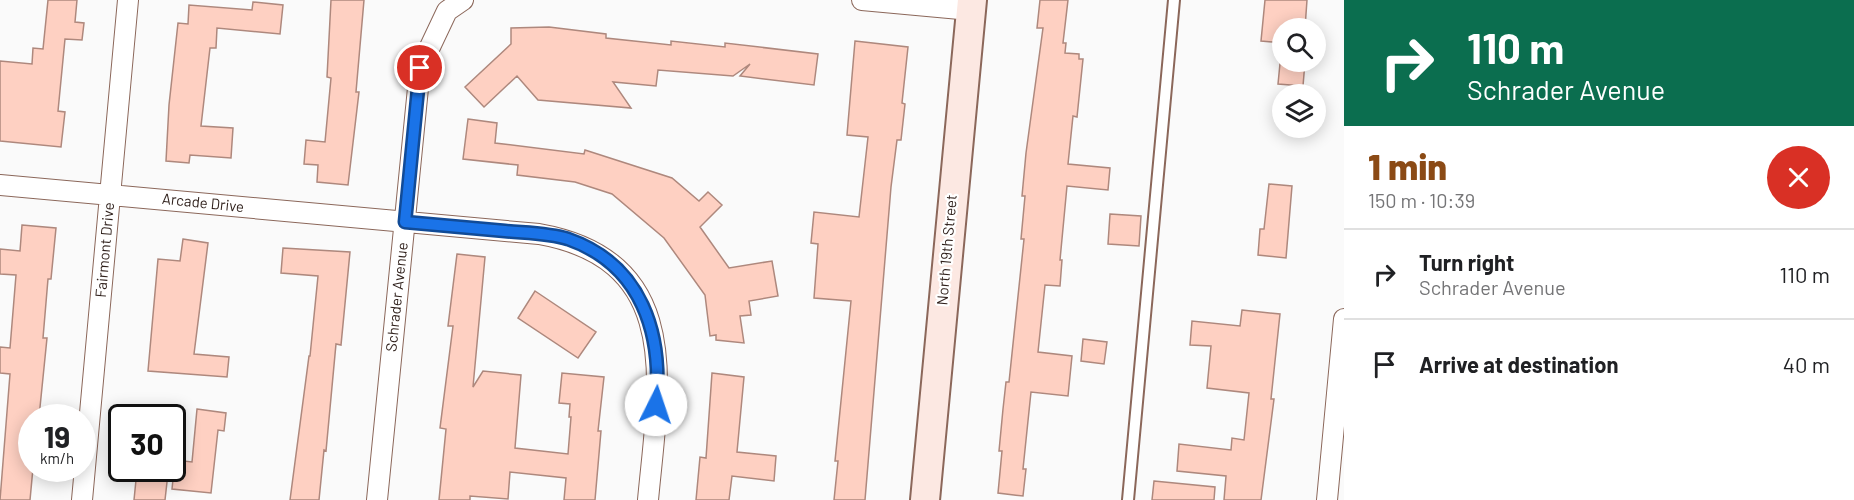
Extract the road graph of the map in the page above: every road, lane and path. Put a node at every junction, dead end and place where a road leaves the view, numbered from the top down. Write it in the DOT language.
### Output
graph roads {
  1 [pos="128,0"];
  2 [pos="463,0"];
  3 [pos="862,0"];
  4 [pos="1174,0"];
  5 [pos="972,5"];
  6 [pos="0,185"];
  7 [pos="110,194"];
  8 [pos="405,222"];
  9 [pos="1344,319"];
  10 [pos="82,500"];
  11 [pos="377,500"];
  12 [pos="648,500"];
  13 [pos="925,500"];
  14 [pos="1128,500"];
  15 [pos="1327,500"];
  1 -- 7 [label="street, Fairmont Drive"];
  2 -- 8 [label="street, Schrader Avenue"];
  3 -- 5 [label="street"];
  4 -- 14 [label="lane"];
  5 -- 13 [label="street, North 19th Street"];
  6 -- 7 [label="street, Arcade Drive"];
  7 -- 8 [label="street, Arcade Drive"];
  7 -- 10 [label="street, Fairmont Drive"];
  8 -- 11 [label="street, Schrader Avenue"];
  8 -- 12 [label="street, Arcade Drive"];
  9 -- 15 [label="street"];
}
